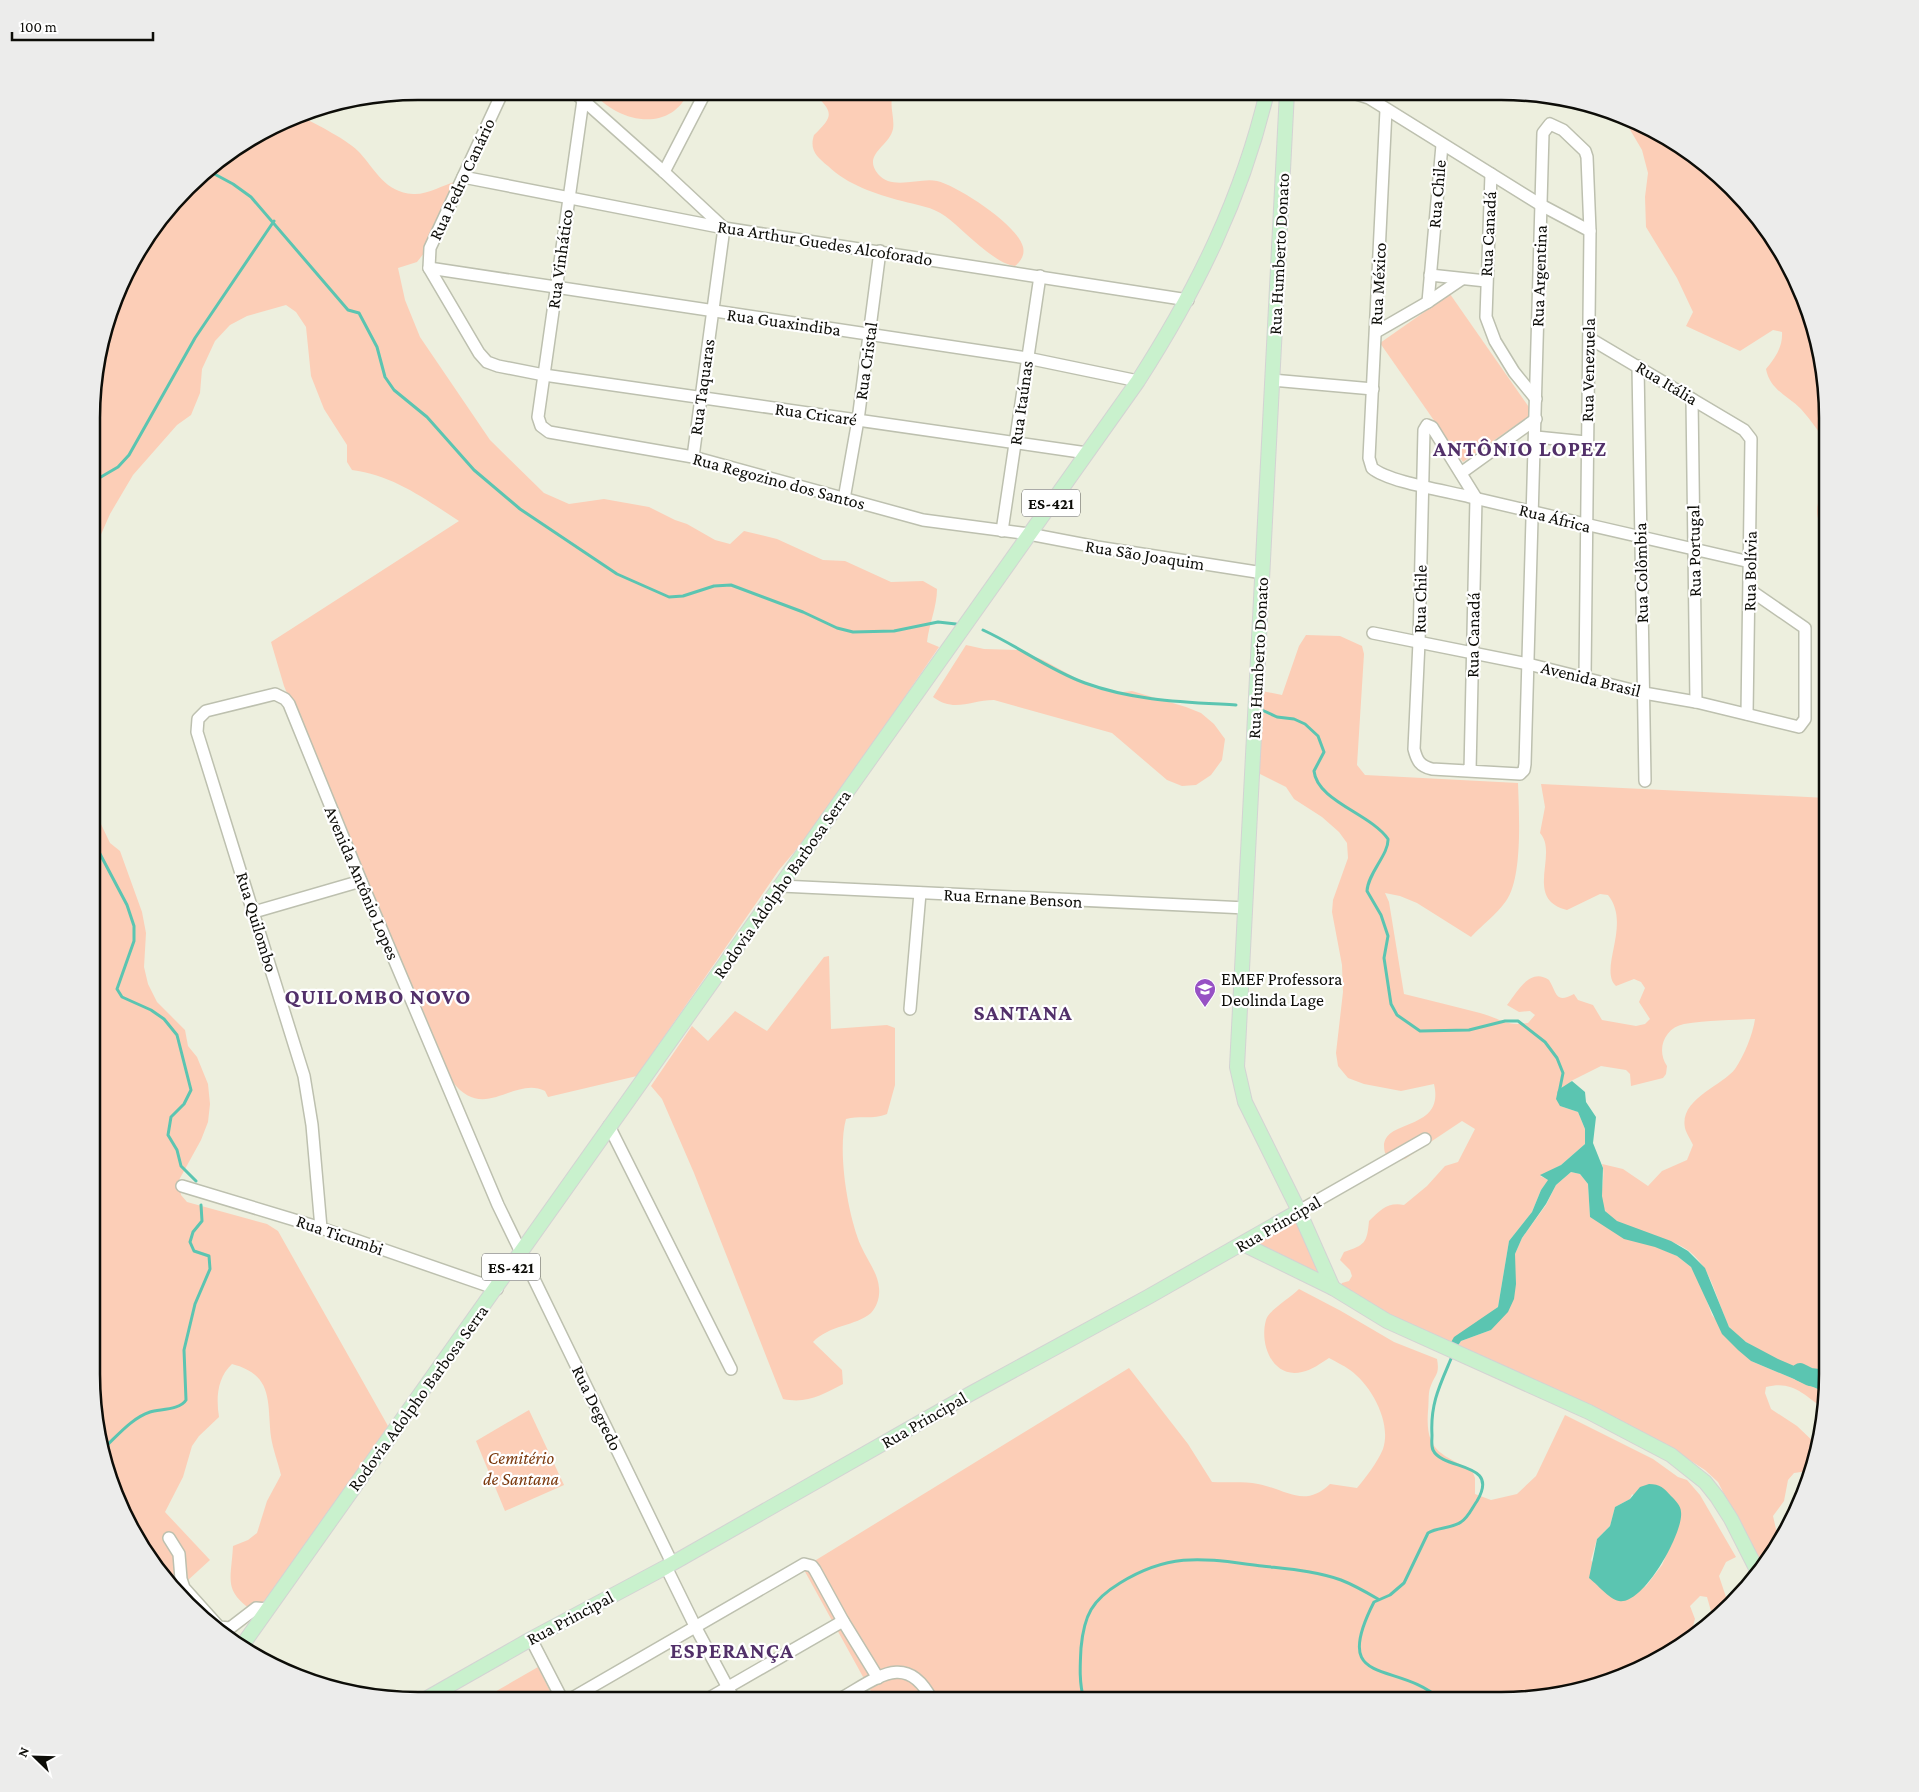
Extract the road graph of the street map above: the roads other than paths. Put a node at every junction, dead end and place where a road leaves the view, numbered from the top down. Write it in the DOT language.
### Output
graph roads {
  1 [pos="499,100"];
  2 [pos="583,100"];
  3 [pos="702,100"];
  4 [pos="1265,100"];
  5 [pos="1287,100"];
  6 [pos="1372,100"];
  7 [pos="1386,110"];
  8 [pos="1543,133"];
  9 [pos="1442,145"];
  10 [pos="664,172"];
  11 [pos="1491,174"];
  12 [pos="463,177"];
  13 [pos="568,197"];
  14 [pos="1541,205"];
  15 [pos="724,228"];
  16 [pos="1590,231"];
  17 [pos="880,251"];
  18 [pos="429,268"];
  19 [pos="1430,275"];
  20 [pos="1040,276"];
  21 [pos="1462,279"];
  22 [pos="1486,281"];
  23 [pos="557,286"];
  24 [pos="1188,300"];
  25 [pos="1428,302"];
  26 [pos="712,311"];
  27 [pos="1376,332"];
  28 [pos="870,334"];
  29 [pos="1589,338"];
  30 [pos="1027,358"];
  31 [pos="1638,366"];
  32 [pos="544,375"];
  33 [pos="1272,380"];
  34 [pos="1138,381"];
  35 [pos="1373,389"];
  36 [pos="701,397"];
  37 [pos="1692,399"];
  38 [pos="1536,400"];
  39 [pos="538,418"];
  40 [pos="1536,419"];
  41 [pos="858,420"];
  42 [pos="1744,430"];
  43 [pos="1536,437"];
  44 [pos="1586,442"];
  45 [pos="1015,443"];
  46 [pos="1087,453"];
  47 [pos="693,457"];
  48 [pos="1369,458"];
  49 [pos="1461,473"];
  50 [pos="1423,486"];
  51 [pos="1476,498"];
  52 [pos="844,499"];
  53 [pos="1532,513"];
  54 [pos="1587,526"];
  55 [pos="1002,531"];
  56 [pos="1028,534"];
  57 [pos="1640,537"];
  58 [pos="1694,550"];
  59 [pos="1750,562"];
  60 [pos="1263,573"];
  61 [pos="1750,590"];
  62 [pos="1373,633"];
  63 [pos="1419,642"];
  64 [pos="1473,653"];
  65 [pos="1528,664"];
  66 [pos="1585,677"];
  67 [pos="1644,693"];
  68 [pos="1696,702"];
  69 [pos="289,704"];
  70 [pos="1747,714"];
  71 [pos="1470,771"];
  72 [pos="1645,781"];
  73 [pos="361,881"];
  74 [pos="781,886"];
  75 [pos="920,893"];
  76 [pos="1246,908"];
  77 [pos="254,912"];
  78 [pos="910,1008"];
  79 [pos="610,1126"];
  80 [pos="1425,1139"];
  81 [pos="182,1186"];
  82 [pos="1299,1211"];
  83 [pos="321,1228"];
  84 [pos="1243,1244"];
  85 [pos="520,1253"];
  86 [pos="1333,1288"];
  87 [pos="497,1289"];
  88 [pos="731,1369"];
  89 [pos="169,1538"];
  90 [pos="669,1565"];
  91 [pos="1754,1565"];
  92 [pos="196,1602"];
  93 [pos="268,1609"];
  94 [pos="843,1621"];
  95 [pos="228,1628"];
  96 [pos="696,1628"];
  97 [pos="531,1638"];
  98 [pos="246,1640"];
  99 [pos="878,1678"];
  100 [pos="728,1687"];
  101 [pos="438,1692"];
  102 [pos="560,1692"];
  103 [pos="581,1692"];
  104 [pos="719,1692"];
  105 [pos="731,1692"];
  106 [pos="853,1692"];
  107 [pos="928,1692"];
  1 -- 12 [label="street, Rua Pedro Canário"];
  2 -- 10 [label="street"];
  2 -- 13 [label="street, Rua Vinhático"];
  3 -- 10 [label="street"];
  4 -- 24 [label="main road, Rodovia Adolpho Barbosa Serra / ES-421"];
  5 -- 33 [label="main road, Rua Humberto Donato"];
  6 -- 7 [label="street"];
  7 -- 9 [label="street"];
  7 -- 27 [label="street, Rua México"];
  8 -- 14 [label="street, Rua Argentina"];
  8 -- 16 [label="street, Rua Venezuela"];
  9 -- 11 [label="street"];
  9 -- 19 [label="street, Rua Chile"];
  10 -- 15 [label="street"];
  11 -- 14 [label="street"];
  11 -- 22 [label="street, Rua Canadá"];
  12 -- 13 [label="street, Rua Arthur Guedes Alcoforado"];
  12 -- 18 [label="street, Rua Pedro Canário"];
  13 -- 15 [label="street, Rua Arthur Guedes Alcoforado"];
  13 -- 23 [label="street, Rua Vinhático"];
  14 -- 16 [label="street"];
  14 -- 38 [label="street, Rua Argentina"];
  15 -- 17 [label="street, Rua Arthur Guedes Alcoforado"];
  15 -- 26 [label="street, Rua Taquaras"];
  16 -- 29 [label="street, Rua Venezuela"];
  17 -- 20 [label="street, Rua Arthur Guedes Alcoforado"];
  17 -- 28 [label="street, Rua Cristal"];
  18 -- 23 [label="street, Rua Guaxindiba"];
  18 -- 32 [label="street, Rua Cricaré"];
  19 -- 21 [label="street"];
  19 -- 25 [label="street, Rua Chile"];
  20 -- 24 [label="street, Rua Arthur Guedes Alcoforado"];
  20 -- 30 [label="street, Rua Itaúnas"];
  21 -- 22 [label="street"];
  21 -- 25 [label="street"];
  22 -- 38 [label="street, Rua Canadá"];
  23 -- 26 [label="street, Rua Guaxindiba"];
  23 -- 32 [label="street, Rua Vinhático"];
  24 -- 34 [label="main road, Rodovia Adolpho Barbosa Serra / ES-421"];
  25 -- 27 [label="street"];
  26 -- 28 [label="street, Rua Guaxindiba"];
  26 -- 36 [label="street, Rua Taquaras"];
  27 -- 35 [label="street, Rua México"];
  28 -- 30 [label="street, Rua Guaxindiba"];
  28 -- 41 [label="street, Rua Cristal"];
  29 -- 31 [label="street, Rua Itália"];
  29 -- 44 [label="street, Rua Venezuela"];
  30 -- 34 [label="street, Rua Guaxindiba"];
  30 -- 45 [label="street, Rua Itaúnas"];
  31 -- 37 [label="street, Rua Itália"];
  31 -- 57 [label="street, Rua Colômbia"];
  32 -- 36 [label="street, Rua Cricaré"];
  32 -- 39 [label="street, Rua Vinhático"];
  33 -- 35 [label="street"];
  33 -- 60 [label="main road, Rua Humberto Donato"];
  34 -- 46 [label="main road, Rodovia Adolpho Barbosa Serra / ES-421"];
  35 -- 48 [label="street, Rua México"];
  36 -- 41 [label="street, Rua Cricaré"];
  36 -- 47 [label="street, Rua Taquaras"];
  37 -- 42 [label="street, Rua Itália"];
  37 -- 58 [label="street, Rua Portugal"];
  38 -- 40 [label="street, Rua Argentina"];
  39 -- 47 [label="street, Rua Regozino dos Santos"];
  40 -- 43 [label="street, Rua Argentina"];
  40 -- 49 [label="street"];
  41 -- 45 [label="street, Rua Cricaré"];
  41 -- 52 [label="street, Rua Cristal"];
  42 -- 59 [label="street, Rua Bolívia"];
  43 -- 44 [label="street"];
  43 -- 53 [label="street, Rua Argentina"];
  44 -- 54 [label="street, Rua Venezuela"];
  45 -- 46 [label="street, Rua Cricaré"];
  45 -- 55 [label="street, Rua Itaúnas"];
  46 -- 56 [label="main road, Rodovia Adolpho Barbosa Serra / ES-421"];
  47 -- 52 [label="street, Rua Regozino dos Santos"];
  48 -- 50 [label="street, Rua África"];
  49 -- 50 [label="street, Rua Chile"];
  49 -- 51 [label="street"];
  50 -- 51 [label="street, Rua África"];
  50 -- 63 [label="street, Rua Chile"];
  51 -- 53 [label="street, Rua África"];
  51 -- 64 [label="street, Rua Canadá"];
  52 -- 55 [label="street, Rua Regozino dos Santos"];
  53 -- 54 [label="street, Rua África"];
  53 -- 65 [label="street, Rua Argentina"];
  54 -- 57 [label="street, Rua África"];
  54 -- 66 [label="street, Rua Venezuela"];
  55 -- 56 [label="street, Rua Regozino dos Santos"];
  56 -- 60 [label="street, Rua São Joaquim"];
  56 -- 74 [label="main road, Rodovia Adolpho Barbosa Serra / ES-421"];
  57 -- 58 [label="street, Rua África"];
  57 -- 67 [label="street, Rua Colômbia"];
  58 -- 59 [label="street, Rua África"];
  58 -- 68 [label="street, Rua Portugal"];
  59 -- 61 [label="street, Rua Bolívia"];
  60 -- 76 [label="main road, Rua Humberto Donato"];
  61 -- 70 [label="street, Rua Bolívia"];
  61 -- 70 [label="street, Avenida Brasil"];
  62 -- 63 [label="street, Avenida Brasil"];
  63 -- 64 [label="street, Avenida Brasil"];
  63 -- 71 [label="street, Rua Chile"];
  64 -- 65 [label="street, Avenida Brasil"];
  64 -- 71 [label="street, Rua Canadá"];
  65 -- 66 [label="street, Avenida Brasil"];
  65 -- 71 [label="street, Rua Argentina"];
  66 -- 67 [label="street, Avenida Brasil"];
  67 -- 68 [label="street, Avenida Brasil"];
  67 -- 72 [label="street, Rua Colômbia"];
  68 -- 70 [label="street, Avenida Brasil"];
  69 -- 73 [label="street, Avenida Antônio Lopes"];
  69 -- 77 [label="street, Rua Quilombo"];
  73 -- 77 [label="street"];
  73 -- 85 [label="street, Avenida Antônio Lopes"];
  74 -- 75 [label="street, Rua Ernane Benson"];
  74 -- 79 [label="main road, Rodovia Adolpho Barbosa Serra / ES-421"];
  75 -- 76 [label="street, Rua Ernane Benson"];
  75 -- 78 [label="street"];
  76 -- 82 [label="main road, Rua Humberto Donato"];
  77 -- 83 [label="street, Rua Quilombo"];
  79 -- 85 [label="main road, Rodovia Adolpho Barbosa Serra / ES-421"];
  79 -- 88 [label="street"];
  80 -- 82 [label="street, Rua Principal"];
  81 -- 83 [label="street, Rua Ticumbi"];
  82 -- 84 [label="main road, Rua Principal"];
  82 -- 86 [label="main road, Rua Humberto Donato"];
  83 -- 87 [label="street, Rua Ticumbi"];
  84 -- 86 [label="main road"];
  84 -- 90 [label="main road, Rua Principal"];
  85 -- 87 [label="main road, Rodovia Adolpho Barbosa Serra / ES-421"];
  85 -- 90 [label="street, Rua Degredo"];
  86 -- 91 [label="main road"];
  87 -- 93 [label="main road, Rodovia Adolpho Barbosa Serra / ES-421"];
  89 -- 92 [label="street"];
  90 -- 96 [label="street, Rua Degredo"];
  90 -- 97 [label="main road, Rua Principal"];
  93 -- 95 [label="street"];
  93 -- 98 [label="main road, Rodovia Adolpho Barbosa Serra / ES-421"];
  94 -- 96 [label="street"];
  94 -- 99 [label="street"];
  94 -- 100 [label="street"];
  96 -- 100 [label="street, Rua Degredo"];
  96 -- 103 [label="street"];
  97 -- 101 [label="main road, Rua Principal"];
  97 -- 102 [label="street"];
  99 -- 106 [label="street"];
  99 -- 107 [label="street"];
  100 -- 104 [label="street"];
  100 -- 105 [label="street, Rua Degredo"];
}
